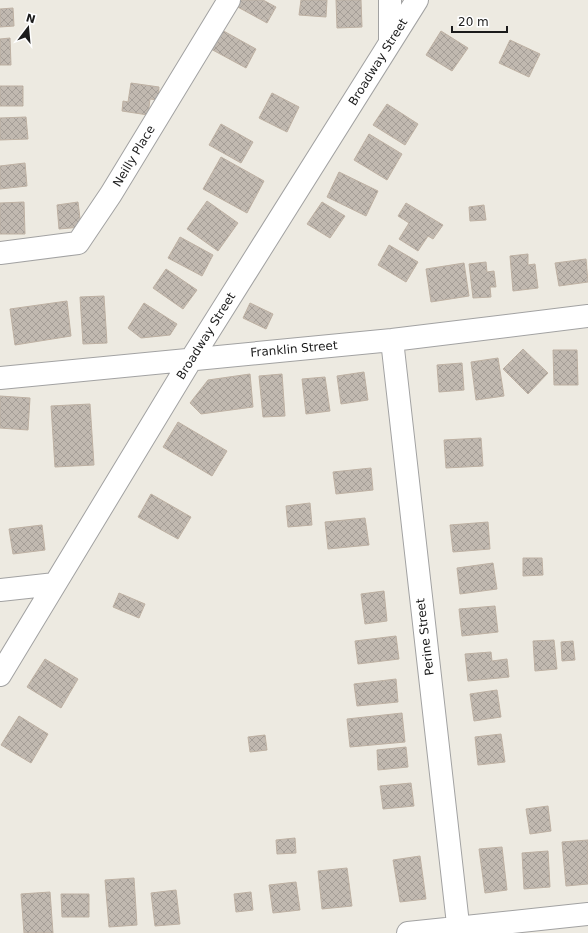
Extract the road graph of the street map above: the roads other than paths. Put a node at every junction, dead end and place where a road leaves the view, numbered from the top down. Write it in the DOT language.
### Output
graph roads {
  1 [pos="229,0"];
  2 [pos="390,0"];
  3 [pos="417,0"];
  4 [pos="390,43"];
  5 [pos="0,253"];
  6 [pos="588,316"];
  7 [pos="392,340"];
  8 [pos="192,358"];
  9 [pos="0,378"];
  10 [pos="55,584"];
  11 [pos="0,590"];
  12 [pos="0,675"];
  13 [pos="588,914"];
  14 [pos="459,930"];
  15 [pos="408,933"];
  1 -- 5 [label="street, Neilly Place"];
  2 -- 4 [label="street"];
  3 -- 4 [label="street, Broadway Street"];
  4 -- 8 [label="street, Broadway Street"];
  6 -- 7 [label="street, Franklin Street"];
  7 -- 8 [label="street, Franklin Street"];
  7 -- 14 [label="street, Perine Street"];
  8 -- 9 [label="street, Franklin Street"];
  8 -- 10 [label="street, Broadway Street"];
  10 -- 11 [label="street"];
  10 -- 12 [label="street, Broadway Street"];
  13 -- 14 [label="street"];
  14 -- 15 [label="street"];
}
